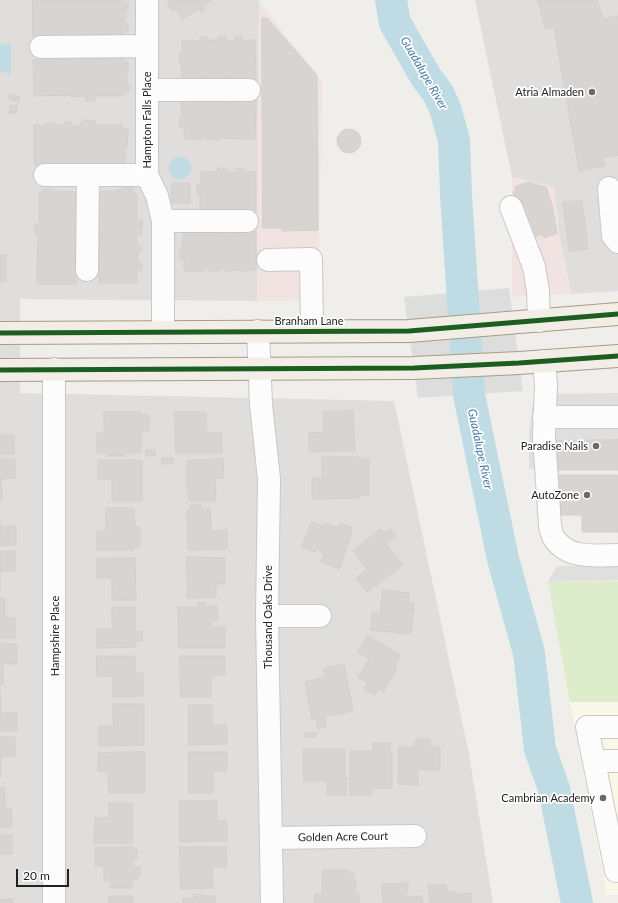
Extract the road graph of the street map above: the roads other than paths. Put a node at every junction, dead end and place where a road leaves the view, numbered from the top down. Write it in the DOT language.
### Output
graph roads {
  1 [pos="147,0"];
  2 [pos="147,46"];
  3 [pos="41,47"];
  4 [pos="147,90"];
  5 [pos="249,90"];
  6 [pos="46,175"];
  7 [pos="88,175"];
  8 [pos="147,175"];
  9 [pos="609,188"];
  10 [pos="511,207"];
  11 [pos="163,221"];
  12 [pos="247,221"];
  13 [pos="618,242"];
  14 [pos="268,260"];
  15 [pos="87,270"];
  16 [pos="618,314"];
  17 [pos="539,321"];
  18 [pos="258,331"];
  19 [pos="312,331"];
  20 [pos="163,332"];
  21 [pos="0,333"];
  22 [pos="618,356"];
  23 [pos="544,361"];
  24 [pos="54,369"];
  25 [pos="0,370"];
  26 [pos="259,370"];
  27 [pos="544,417"];
  28 [pos="618,417"];
  29 [pos="618,555"];
  30 [pos="267,616"];
  31 [pos="320,616"];
  32 [pos="618,727"];
  33 [pos="594,761"];
  34 [pos="618,761"];
  35 [pos="415,836"];
  36 [pos="271,838"];
  37 [pos="616,871"];
  38 [pos="54,903"];
  39 [pos="272,903"];
  1 -- 2 [label="street, Hampton Falls Place"];
  2 -- 3 [label="street"];
  2 -- 4 [label="street, Hampton Falls Place"];
  4 -- 5 [label="street"];
  4 -- 8 [label="street, Hampton Falls Place"];
  6 -- 7 [label="street"];
  7 -- 8 [label="street"];
  7 -- 15 [label="street"];
  8 -- 11 [label="street, Hampton Falls Place"];
  9 -- 13 [label="street"];
  10 -- 17 [label="street"];
  11 -- 12 [label="street"];
  11 -- 20 [label="street, Hampton Falls Place"];
  14 -- 19 [label="street"];
  16 -- 17 [label="main road, Branham Lane"];
  17 -- 19 [label="main road, Branham Lane"];
  18 -- 19 [label="main road, Branham Lane"];
  18 -- 20 [label="main road, Branham Lane"];
  18 -- 26 [label="street, Thousand Oaks Drive"];
  20 -- 21 [label="main road, Branham Lane"];
  22 -- 23 [label="main road"];
  23 -- 26 [label="main road"];
  23 -- 27 [label="street"];
  24 -- 25 [label="main road"];
  24 -- 26 [label="main road"];
  24 -- 38 [label="street, Hampshire Place"];
  26 -- 30 [label="street, Thousand Oaks Drive"];
  27 -- 28 [label="street"];
  27 -- 29 [label="street"];
  30 -- 31 [label="street"];
  30 -- 36 [label="street, Thousand Oaks Drive"];
  32 -- 33 [label="street"];
  33 -- 34 [label="street"];
  33 -- 37 [label="street"];
  35 -- 36 [label="street, Golden Acre Court"];
  36 -- 39 [label="street, Thousand Oaks Drive"];
}
